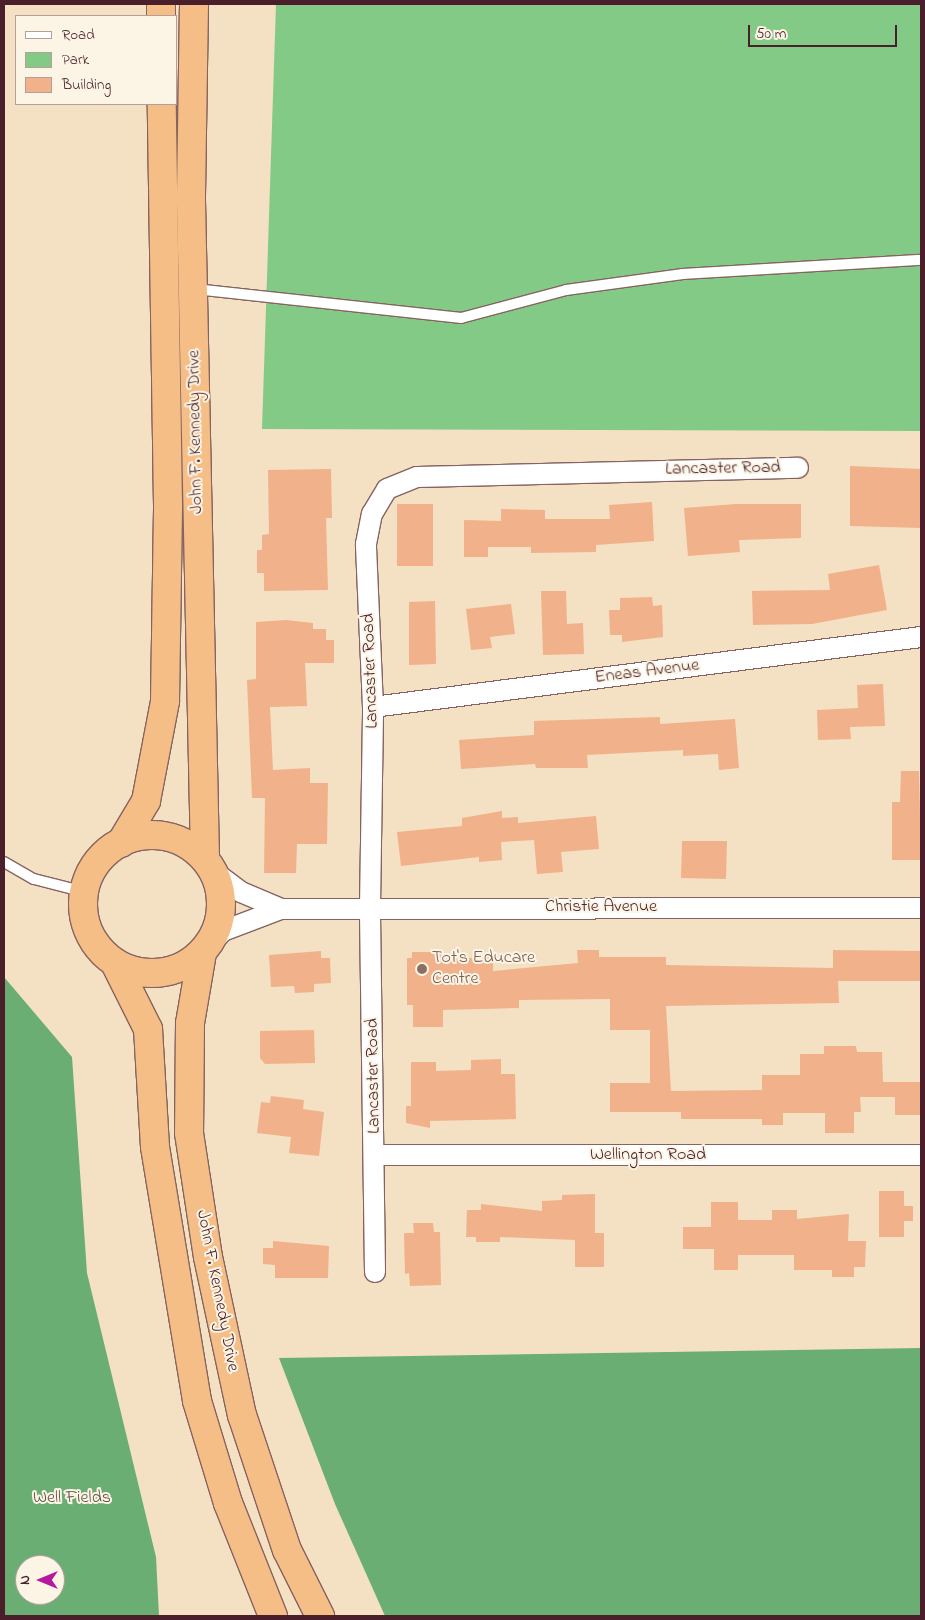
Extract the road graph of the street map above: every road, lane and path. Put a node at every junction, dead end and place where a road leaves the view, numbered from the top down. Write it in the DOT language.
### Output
graph roads {
  1 [pos="194,4"];
  2 [pos="162,105"];
  3 [pos="921,260"];
  4 [pos="195,289"];
  5 [pos="798,468"];
  6 [pos="921,637"];
  7 [pos="373,707"];
  8 [pos="121,843"];
  9 [pos="4,862"];
  10 [pos="209,865"];
  11 [pos="85,892"];
  12 [pos="370,906"];
  13 [pos="921,908"];
  14 [pos="282,909"];
  15 [pos="205,949"];
  16 [pos="115,963"];
  17 [pos="375,1155"];
  18 [pos="921,1155"];
  19 [pos="375,1272"];
  20 [pos="273,1616"];
  21 [pos="320,1616"];
  1 -- 4 [label="highway, John F. Kennedy Drive"];
  2 -- 8 [label="highway, John F. Kennedy Drive"];
  3 -- 4 [label="lane"];
  4 -- 10 [label="highway, John F. Kennedy Drive"];
  5 -- 7 [label="street, Lancaster Road"];
  6 -- 7 [label="street, Eneas Avenue"];
  7 -- 12 [label="street, Lancaster Road"];
  8 -- 10 [label="highway, John F. Kennedy Drive"];
  8 -- 11 [label="highway, John F. Kennedy Drive"];
  9 -- 11 [label="lane"];
  10 -- 14 [label="street, Christie Avenue"];
  10 -- 15 [label="highway, John F. Kennedy Drive"];
  11 -- 16 [label="highway, John F. Kennedy Drive"];
  12 -- 13 [label="street, Christie Avenue"];
  12 -- 14 [label="street, Christie Avenue"];
  12 -- 17 [label="street, Lancaster Road"];
  14 -- 15 [label="street, Christie Avenue"];
  15 -- 16 [label="highway"];
  15 -- 21 [label="highway, John F. Kennedy Drive"];
  16 -- 20 [label="highway, John F. Kennedy Drive"];
  17 -- 18 [label="street, Wellington Road"];
  17 -- 19 [label="street, Lancaster Road"];
}
